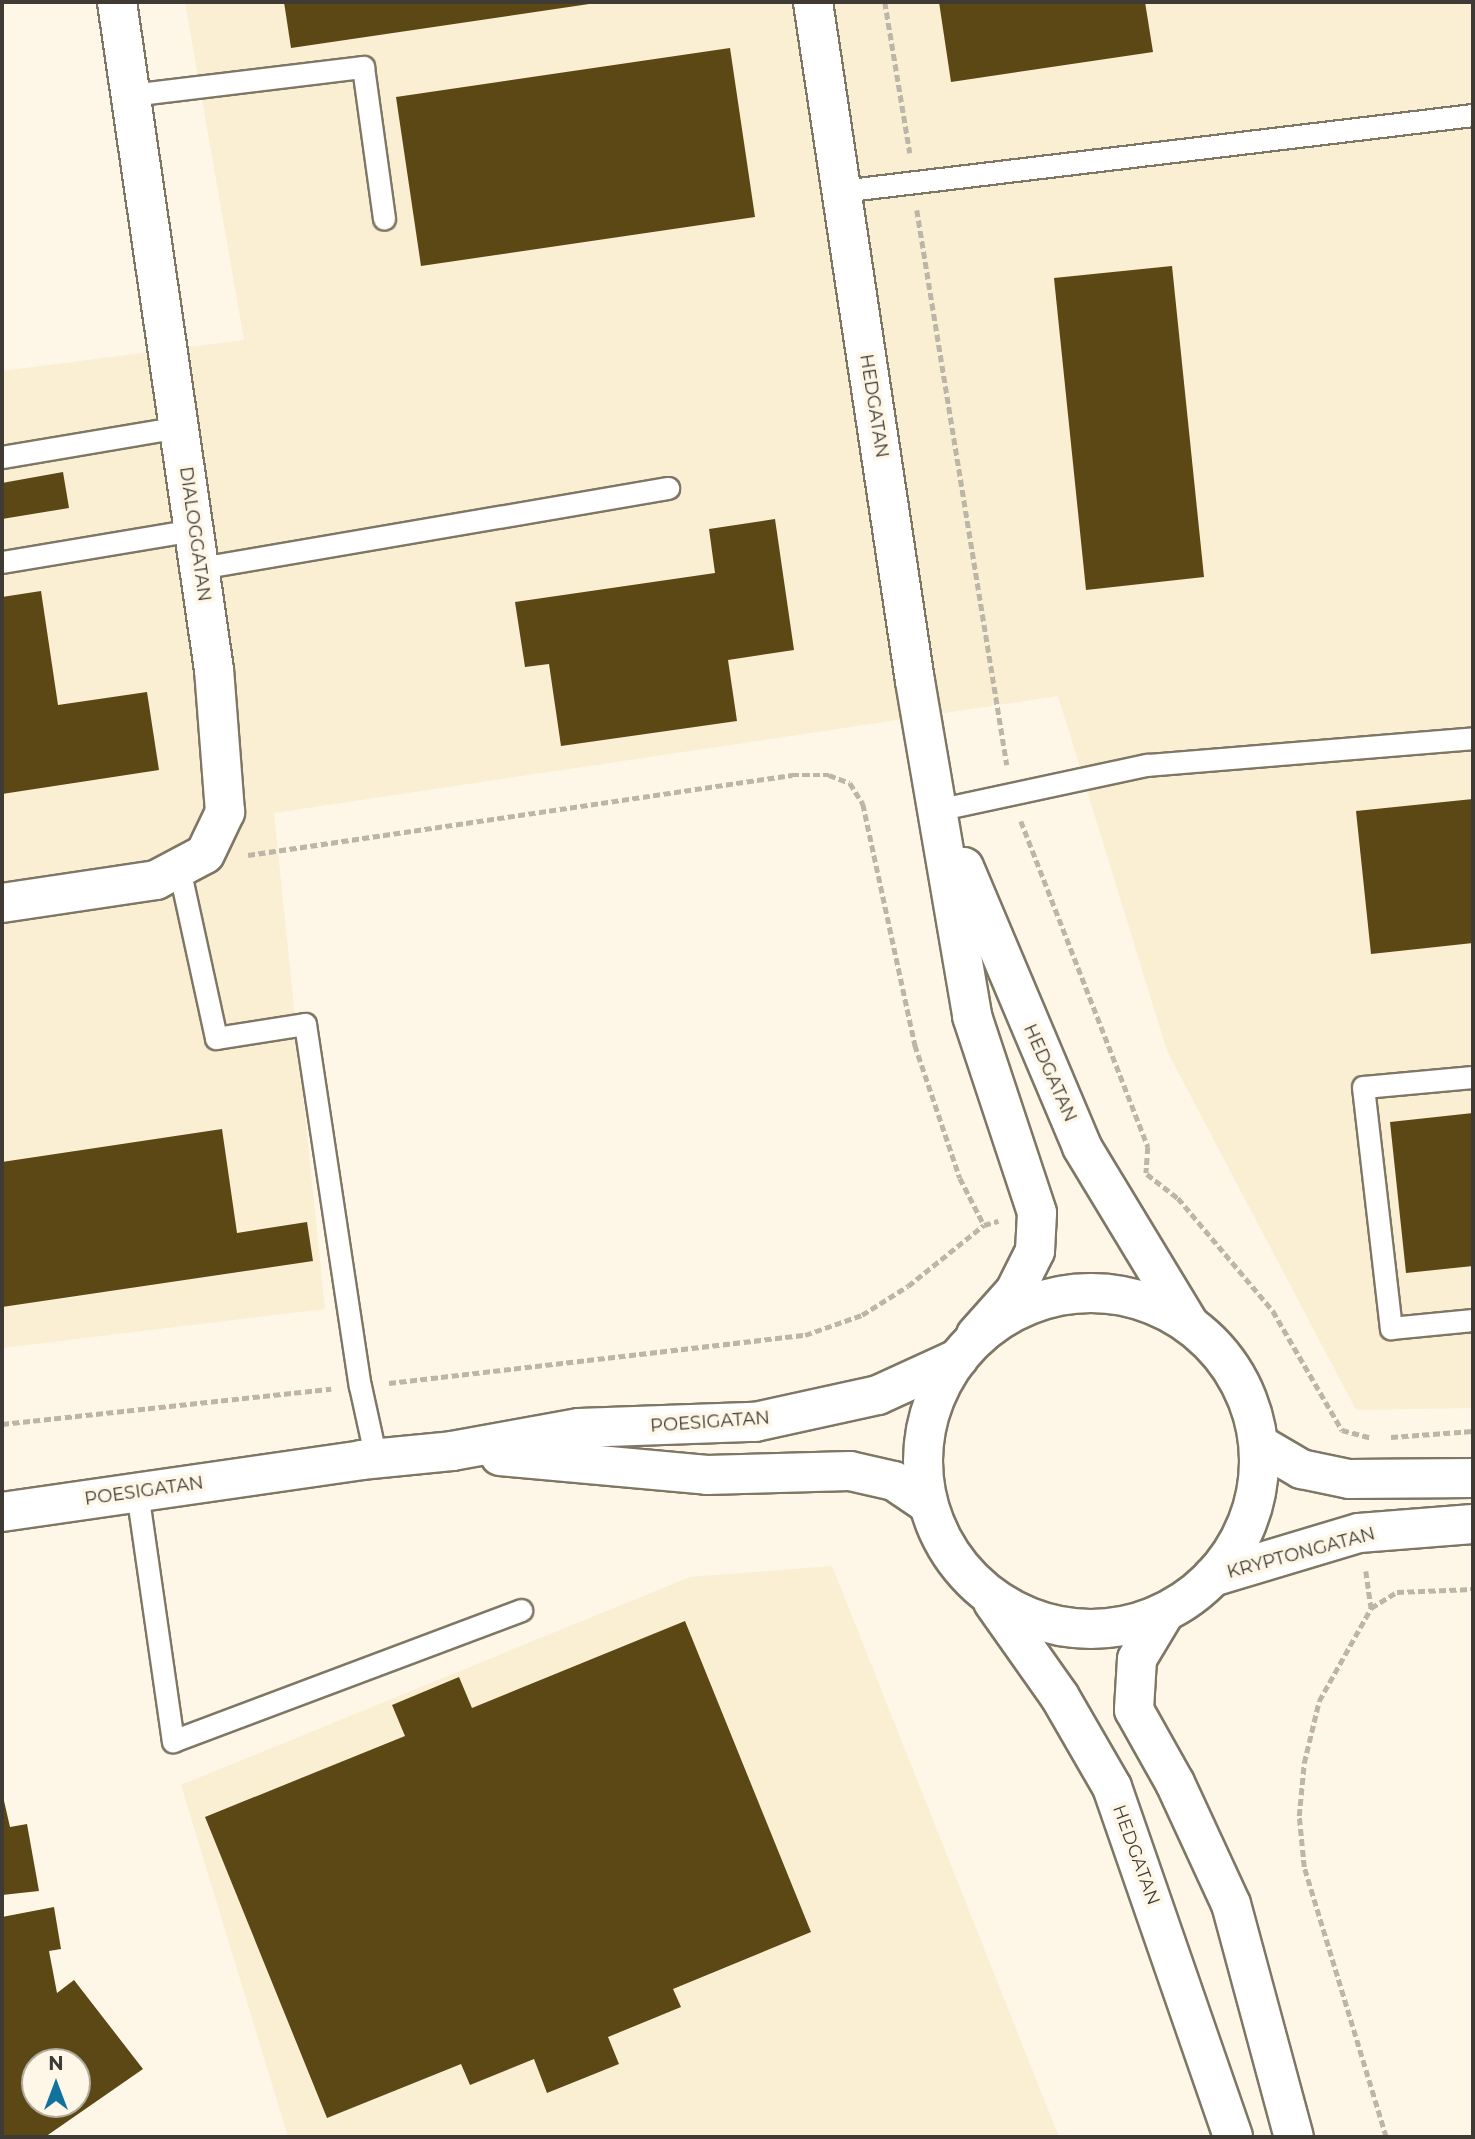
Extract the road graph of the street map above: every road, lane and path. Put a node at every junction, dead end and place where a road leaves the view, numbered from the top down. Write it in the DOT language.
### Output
graph roads {
  1 [pos="117,2"];
  2 [pos="813,2"];
  3 [pos="885,2"];
  4 [pos="131,95"];
  5 [pos="1473,115"];
  6 [pos="913,181"];
  7 [pos="841,191"];
  8 [pos="384,219"];
  9 [pos="179,428"];
  10 [pos="2,457"];
  11 [pos="668,488"];
  12 [pos="194,530"];
  13 [pos="2,562"];
  14 [pos="200,568"];
  15 [pos="1473,738"];
  16 [pos="1014,793"];
  17 [pos="941,809"];
  18 [pos="262,856"];
  19 [pos="179,868"];
  20 [pos="2,903"];
  21 [pos="1473,1077"];
  22 [pos="1009,1217"];
  23 [pos="984,1226"];
  24 [pos="1473,1320"];
  25 [pos="1188,1322"];
  26 [pos="967,1347"];
  27 [pos="360,1386"];
  28 [pos="2,1424"];
  29 [pos="1473,1430"];
  30 [pos="1259,1445"];
  31 [pos="452,1451"];
  32 [pos="376,1459"];
  33 [pos="1473,1478"];
  34 [pos="137,1492"];
  35 [pos="925,1503"];
  36 [pos="2,1512"];
  37 [pos="1473,1524"];
  38 [pos="1365,1566"];
  39 [pos="1212,1577"];
  40 [pos="1473,1589"];
  41 [pos="990,1597"];
  42 [pos="1371,1608"];
  43 [pos="521,1610"];
  44 [pos="1164,1614"];
  45 [pos="1233,2137"];
  46 [pos="1294,2137"];
  47 [pos="1386,2137"];
  1 -- 4 [label="main road, DIALOGGATAN"];
  2 -- 7 [label="main road, HEDGATAN"];
  3 -- 6 [label="path"];
  4 -- 8 [label="lane"];
  4 -- 9 [label="main road, DIALOGGATAN"];
  5 -- 6 [label="lane"];
  6 -- 7 [label="lane"];
  6 -- 16 [label="path"];
  7 -- 17 [label="main road, HEDGATAN"];
  9 -- 10 [label="lane"];
  9 -- 12 [label="main road, DIALOGGATAN"];
  11 -- 14 [label="lane"];
  12 -- 13 [label="lane"];
  12 -- 14 [label="main road, DIALOGGATAN"];
  14 -- 19 [label="main road, DIALOGGATAN"];
  15 -- 16 [label="lane"];
  16 -- 17 [label="lane"];
  16 -- 29 [label="path"];
  17 -- 25 [label="main road, HEDGATAN"];
  17 -- 26 [label="main road, HEDGATAN"];
  18 -- 23 [label="path"];
  19 -- 20 [label="main road, DIALOGGATAN"];
  19 -- 27 [label="lane"];
  21 -- 24 [label="lane"];
  22 -- 23 [label="path"];
  23 -- 27 [label="path"];
  25 -- 26 [label="main road, POESIGATAN"];
  25 -- 30 [label="main road"];
  26 -- 31 [label="main road, POESIGATAN"];
  26 -- 35 [label="main road"];
  27 -- 28 [label="path"];
  27 -- 32 [label="lane"];
  30 -- 33 [label="main road"];
  30 -- 39 [label="main road"];
  31 -- 32 [label="main road, POESIGATAN"];
  31 -- 35 [label="main road, POESIGATAN"];
  32 -- 34 [label="main road, POESIGATAN"];
  34 -- 36 [label="main road, POESIGATAN"];
  34 -- 43 [label="lane"];
  35 -- 41 [label="main road"];
  37 -- 39 [label="main road, KRYPTONGATAN"];
  38 -- 42 [label="path"];
  39 -- 44 [label="main road"];
  40 -- 42 [label="path"];
  41 -- 44 [label="main road"];
  41 -- 45 [label="main road, HEDGATAN"];
  42 -- 47 [label="path"];
  44 -- 46 [label="main road"];
}
